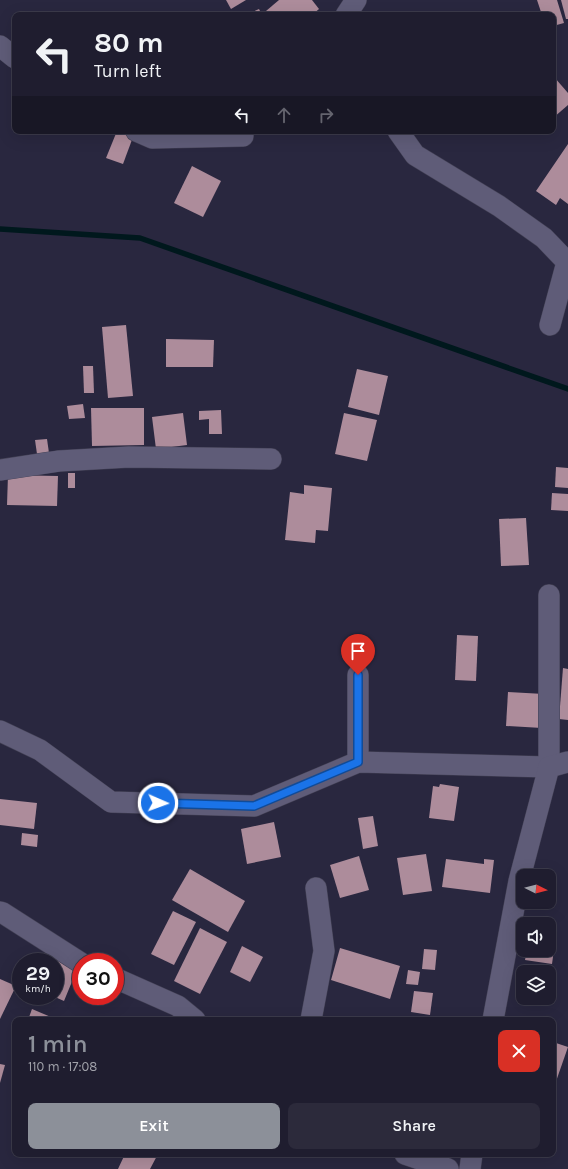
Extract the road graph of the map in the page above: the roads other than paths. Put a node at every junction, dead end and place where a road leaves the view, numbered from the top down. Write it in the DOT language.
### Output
graph roads {
  1 [pos="356,0"];
  2 [pos="348,12"];
  3 [pos="0,46"];
  4 [pos="12,56"];
  5 [pos="143,134"];
  6 [pos="400,134"];
  7 [pos="243,136"];
  8 [pos="550,325"];
  9 [pos="271,459"];
  10 [pos="0,470"];
  11 [pos="549,595"];
  12 [pos="358,675"];
  13 [pos="0,731"];
  14 [pos="358,762"];
  15 [pos="559,764"];
  16 [pos="316,888"];
  17 [pos="0,912"];
  18 [pos="72,957"];
  19 [pos="124,982"];
  20 [pos="191,1017"];
  21 [pos="312,1017"];
  22 [pos="494,1017"];
  23 [pos="414,1157"];
  24 [pos="472,1157"];
  25 [pos="448,1169"];
  26 [pos="470,1169"];
  1 -- 2 [label="street"];
  3 -- 4 [label="street"];
  5 -- 7 [label="street"];
  6 -- 8 [label="street"];
  9 -- 10 [label="street"];
  11 -- 15 [label="street"];
  12 -- 14 [label="street"];
  13 -- 14 [label="street"];
  14 -- 15 [label="street"];
  15 -- 22 [label="street"];
  16 -- 21 [label="street"];
  17 -- 18 [label="street"];
  19 -- 20 [label="street"];
  23 -- 25 [label="street"];
  24 -- 26 [label="street"];
}
